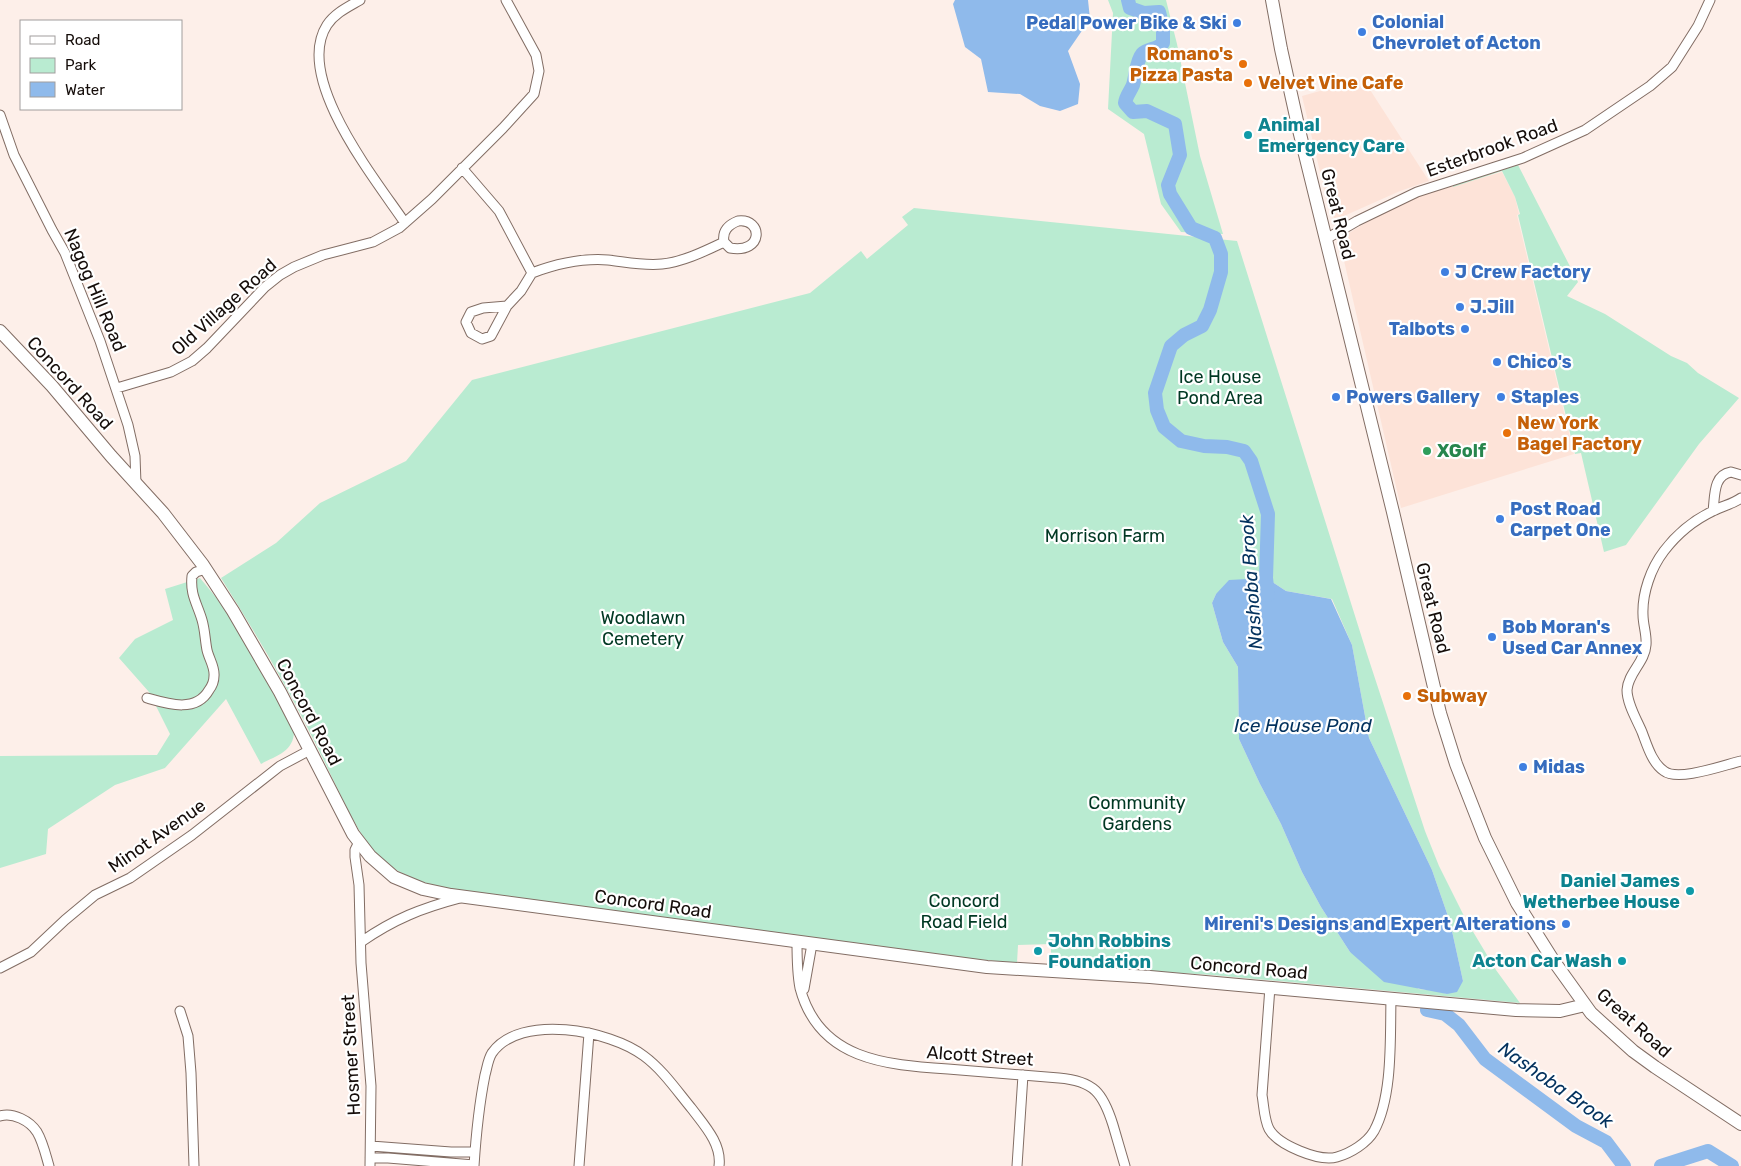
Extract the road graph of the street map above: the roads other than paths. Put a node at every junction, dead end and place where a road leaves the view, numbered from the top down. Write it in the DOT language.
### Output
graph roads {
  1 [pos="360,0"];
  2 [pos="506,0"];
  3 [pos="1272,0"];
  4 [pos="1710,0"];
  5 [pos="0,115"];
  6 [pos="462,168"];
  7 [pos="405,223"];
  8 [pos="1326,239"];
  9 [pos="724,242"];
  10 [pos="532,273"];
  11 [pos="507,306"];
  12 [pos="0,331"];
  13 [pos="117,388"];
  14 [pos="1741,475"];
  15 [pos="136,484"];
  16 [pos="1741,498"];
  17 [pos="1713,511"];
  18 [pos="206,568"];
  19 [pos="147,698"];
  20 [pos="310,750"];
  21 [pos="1741,761"];
  22 [pos="359,842"];
  23 [pos="465,897"];
  24 [pos="361,942"];
  25 [pos="797,942"];
  26 [pos="812,944"];
  27 [pos="0,968"];
  28 [pos="1270,987"];
  29 [pos="1391,999"];
  30 [pos="804,1000"];
  31 [pos="1585,1005"];
  32 [pos="180,1011"];
  33 [pos="589,1033"];
  34 [pos="1023,1075"];
  35 [pos="0,1116"];
  36 [pos="1741,1124"];
  37 [pos="371,1146"];
  38 [pos="475,1152"];
  39 [pos="370,1162"];
  40 [pos="474,1165"];
  41 [pos="49,1166"];
  42 [pos="194,1166"];
  43 [pos="579,1166"];
  44 [pos="719,1166"];
  45 [pos="1017,1166"];
  46 [pos="1125,1166"];
  1 -- 7 [label="street"];
  2 -- 6 [label="street, Old Village Road"];
  3 -- 8 [label="street, Great Road"];
  4 -- 8 [label="street, Esterbrook Road"];
  5 -- 13 [label="street, Nagog Hill Road"];
  6 -- 7 [label="street, Old Village Road"];
  6 -- 10 [label="street"];
  7 -- 13 [label="street, Old Village Road"];
  8 -- 31 [label="street, Great Road"];
  9 -- 10 [label="street"];
  10 -- 11 [label="street"];
  11 -- 11 [label="street"];
  12 -- 15 [label="street, Concord Road"];
  13 -- 15 [label="street, Nagog Hill Road"];
  14 -- 17 [label="street"];
  15 -- 18 [label="street, Concord Road"];
  16 -- 17 [label="street"];
  17 -- 21 [label="street"];
  18 -- 19 [label="street"];
  18 -- 20 [label="street, Concord Road"];
  20 -- 22 [label="street, Concord Road"];
  20 -- 27 [label="street, Minot Avenue"];
  22 -- 23 [label="street, Concord Road"];
  22 -- 24 [label="street, Hosmer Street"];
  23 -- 24 [label="street"];
  23 -- 25 [label="street, Concord Road"];
  24 -- 37 [label="street, Hosmer Street"];
  25 -- 26 [label="street, Concord Road"];
  25 -- 30 [label="street, Alcott Street"];
  26 -- 28 [label="street, Concord Road"];
  26 -- 30 [label="street"];
  28 -- 29 [label="street, Concord Road"];
  28 -- 29 [label="street"];
  29 -- 31 [label="street, Concord Road"];
  30 -- 34 [label="street, Alcott Street"];
  31 -- 36 [label="street, Great Road"];
  32 -- 42 [label="street"];
  33 -- 38 [label="street"];
  33 -- 43 [label="street"];
  33 -- 44 [label="street"];
  34 -- 45 [label="street"];
  34 -- 46 [label="street, Alcott Street"];
  35 -- 41 [label="street"];
  37 -- 38 [label="street"];
  37 -- 39 [label="street, Hosmer Street"];
  38 -- 40 [label="street"];
  39 -- 40 [label="street"];
}
